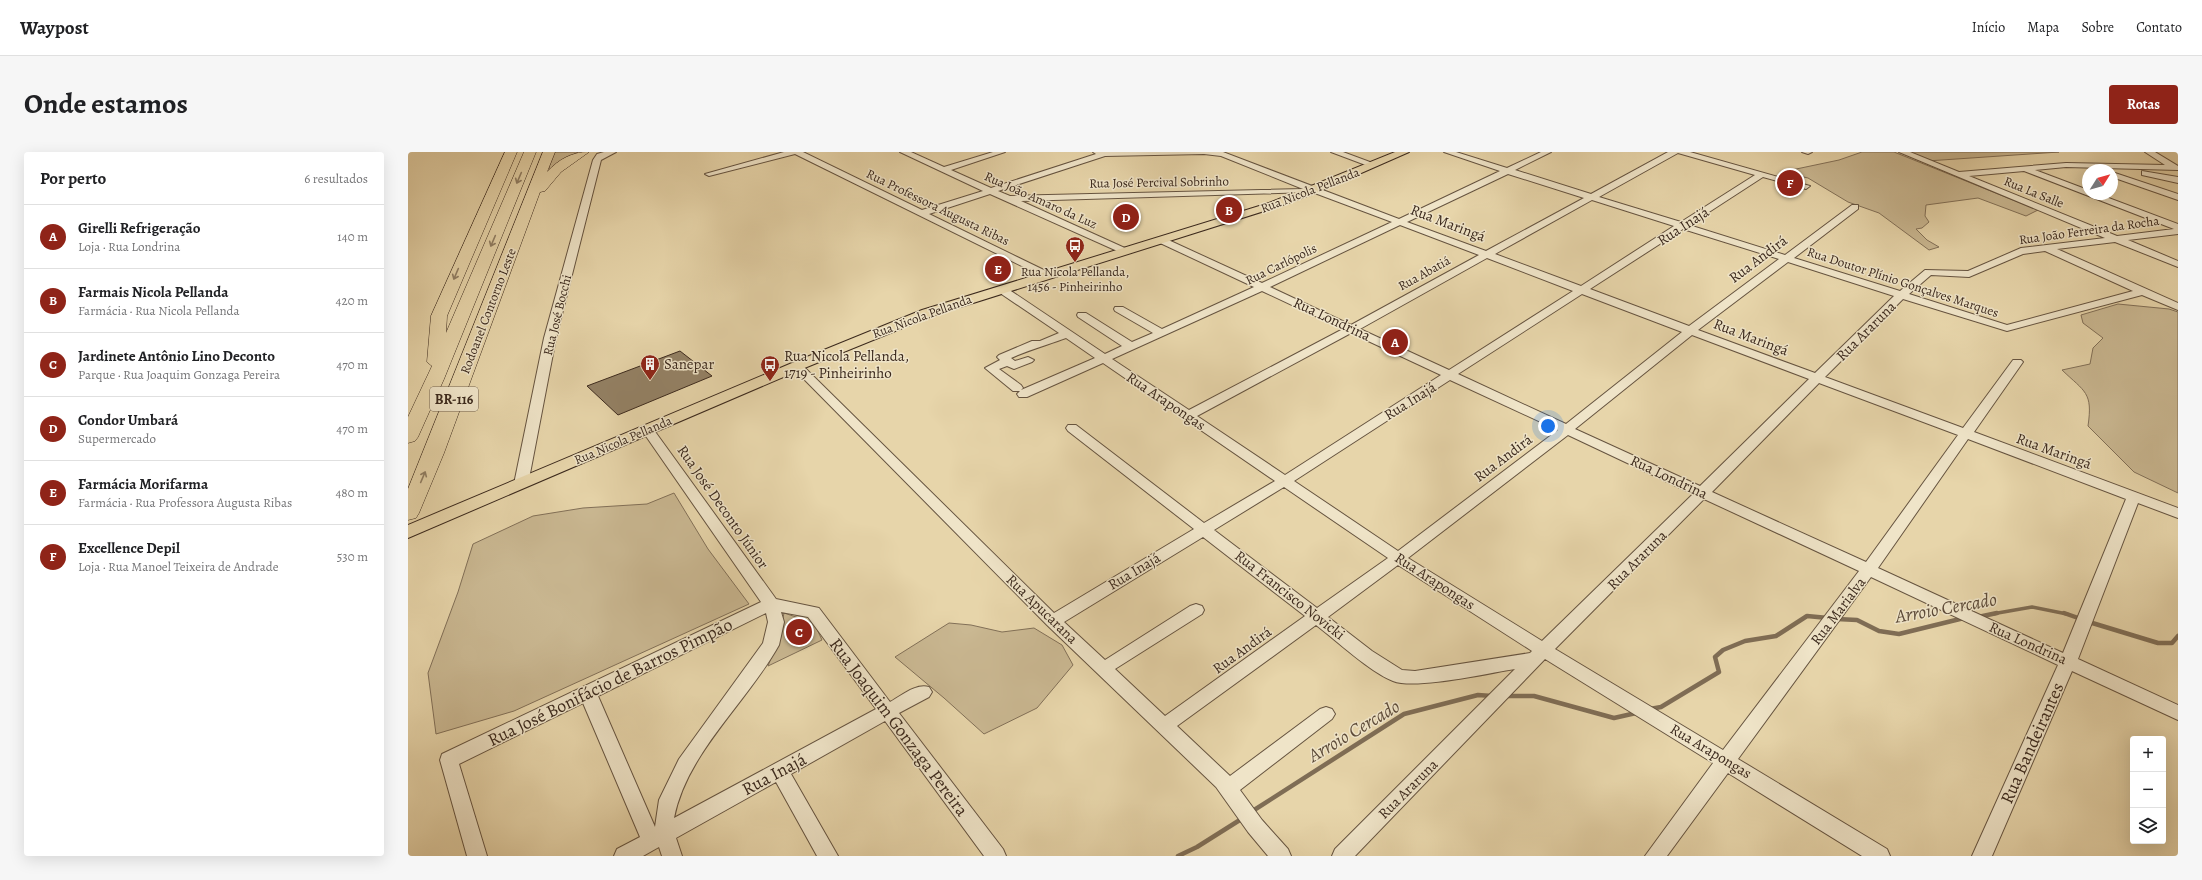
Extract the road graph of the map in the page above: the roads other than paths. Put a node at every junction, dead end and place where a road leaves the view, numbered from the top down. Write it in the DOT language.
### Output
graph roads {
  1 [pos="510,152"];
  2 [pos="530,152"];
  3 [pos="549,152"];
  4 [pos="583,152"];
  5 [pos="609,152"];
  6 [pos="793,152"];
  7 [pos="797,152"];
  8 [pos="904,152"];
  9 [pos="1001,152"];
  10 [pos="1334,152"];
  11 [pos="1404,152"];
  12 [pos="1448,152"];
  13 [pos="1547,152"];
  14 [pos="1674,152"];
  15 [pos="1681,152"];
  16 [pos="1903,152"];
  17 [pos="2149,152"];
  18 [pos="1103,153"];
  19 [pos="498,158"];
  20 [pos="1374,165"];
  21 [pos="2082,165"];
  22 [pos="2118,166"];
  23 [pos="2125,166"];
  24 [pos="2177,168"];
  25 [pos="2023,169"];
  26 [pos="943,170"];
  27 [pos="1507,171"];
  28 [pos="500,174"];
  29 [pos="709,174"];
  30 [pos="1762,174"];
  31 [pos="1958,175"];
  32 [pos="2118,176"];
  33 [pos="2178,180"];
  34 [pos="1806,186"];
  35 [pos="990,191"];
  36 [pos="1313,191"];
  37 [pos="2082,191"];
  38 [pos="1591,197"];
  39 [pos="2178,197"];
  40 [pos="532,198"];
  41 [pos="1006,198"];
  42 [pos="2105,200"];
  43 [pos="1855,207"];
  44 [pos="922,214"];
  45 [pos="1400,221"];
  46 [pos="1683,226"];
  47 [pos="2178,227"];
  48 [pos="2178,231"];
  49 [pos="2115,239"];
  50 [pos="1161,240"];
  51 [pos="2044,247"];
  52 [pos="1124,251"];
  53 [pos="1487,254"];
  54 [pos="1786,258"];
  55 [pos="2178,264"];
  56 [pos="1937,272"];
  57 [pos="1046,275"];
  58 [pos="1263,287"];
  59 [pos="1001,289"];
  60 [pos="1584,290"];
  61 [pos="2143,291"];
  62 [pos="1901,295"];
  63 [pos="2178,307"];
  64 [pos="1119,309"];
  65 [pos="1082,315"];
  66 [pos="1352,329"];
  67 [pos="1691,330"];
  68 [pos="1067,334"];
  69 [pos="1162,334"];
  70 [pos="1131,347"];
  71 [pos="1104,359"];
  72 [pos="1028,360"];
  73 [pos="1008,361"];
  74 [pos="2017,362"];
  75 [pos="797,366"];
  76 [pos="1451,375"];
  77 [pos="1818,378"];
  78 [pos="435,379"];
  79 [pos="1187,416"];
  80 [pos="1072,428"];
  81 [pos="647,429"];
  82 [pos="1566,430"];
  83 [pos="1966,434"];
  84 [pos="408,437"];
  85 [pos="1286,480"];
  86 [pos="521,484"];
  87 [pos="1703,493"];
  88 [pos="2134,497"];
  89 [pos="408,513"];
  90 [pos="2178,513"];
  91 [pos="1204,528"];
  92 [pos="408,532"];
  93 [pos="1398,558"];
  94 [pos="1869,570"];
  95 [pos="771,604"];
  96 [pos="1196,610"];
  97 [pos="1317,616"];
  98 [pos="1053,621"];
  99 [pos="1540,655"];
  100 [pos="2068,662"];
  101 [pos="1103,669"];
  102 [pos="923,692"];
  103 [pos="588,693"];
  104 [pos="888,712"];
  105 [pos="2178,712"];
  106 [pos="1326,714"];
  107 [pos="1164,726"];
  108 [pos="1727,761"];
  109 [pos="779,771"];
  110 [pos="1229,788"];
  111 [pos="657,836"];
  112 [pos="477,856"];
  113 [pos="624,856"];
  114 [pos="672,856"];
  115 [pos="828,856"];
  116 [pos="996,856"];
  117 [pos="1281,856"];
  118 [pos="1342,856"];
  119 [pos="1655,856"];
  120 [pos="1880,856"];
  121 [pos="1982,856"];
  1 -- 28 [label="highway"];
  2 -- 78 [label="highway, Rodoanel Contorno Leste / BR-116, one-way"];
  3 -- 40 [label="highway, Rodoanel Contorno Leste / BR-116"];
  4 -- 40 [label="highway"];
  5 -- 86 [label="street, Rua José Bocchi"];
  6 -- 29 [label="street"];
  7 -- 44 [label="street, Rua Professora Augusta Ribas"];
  8 -- 26 [label="street, Rua João Amaro da Luz"];
  9 -- 26 [label="street"];
  10 -- 20 [label="street"];
  11 -- 20 [label="main road, Rua Nicola Pellanda"];
  12 -- 27 [label="street, Rua Doutor Plínio Gonçalves Marques"];
  13 -- 27 [label="street, Rua Carlópolis"];
  14 -- 38 [label="street, Rua Abatiá"];
  15 -- 30 [label="street"];
  16 -- 31 [label="street, Rua La Salle"];
  17 -- 24 [label="street"];
  18 -- 35 [label="street, Rua Maringá"];
  18 -- 36 [label="street, Rua Maringá"];
  19 -- 28 [label="highway"];
  20 -- 36 [label="main road, Rua Nicola Pellanda"];
  21 -- 25 [label="street"];
  22 -- 23 [label="street"];
  23 -- 24 [label="street"];
  23 -- 33 [label="street"];
  25 -- 31 [label="street"];
  25 -- 37 [label="street"];
  26 -- 35 [label="street, Rua João Amaro da Luz"];
  27 -- 38 [label="street, Rua Doutor Plínio Gonçalves Marques"];
  27 -- 45 [label="street, Rua Carlópolis"];
  28 -- 78 [label="highway, one-way"];
  30 -- 34 [label="street"];
  30 -- 46 [label="street, Rua Inajá"];
  31 -- 49 [label="street, Rua La Salle"];
  32 -- 39 [label="street"];
  35 -- 41 [label="street, Rua João Amaro da Luz"];
  35 -- 44 [label="street, Rua Maringá"];
  36 -- 41 [label="street, Rua José Percival Sobrinho"];
  36 -- 45 [label="street, Rua Maringá"];
  36 -- 50 [label="main road, Rua Nicola Pellanda"];
  38 -- 46 [label="street, Rua Doutor Plínio Gonçalves Marques"];
  38 -- 53 [label="street, Rua Abatiá"];
  89 -- 40 [label="highway, Rodoanel Contorno Leste / BR-116, one-way"];
  41 -- 52 [label="street, Rua João Amaro da Luz"];
  42 -- 47 [label="street"];
  43 -- 54 [label="street, Rua Andirá"];
  44 -- 57 [label="street, Rua Professora Augusta Ribas"];
  45 -- 53 [label="street, Rua Maringá"];
  45 -- 58 [label="street, Rua Carlópolis"];
  46 -- 54 [label="street, Rua Doutor Plínio Gonçalves Marques"];
  46 -- 60 [label="street, Rua Inajá"];
  48 -- 49 [label="street, Rua João Ferreira da Rocha"];
  49 -- 51 [label="street, Rua João Ferreira da Rocha"];
  49 -- 55 [label="street, Rua La Salle"];
  50 -- 52 [label="main road, Rua Nicola Pellanda"];
  50 -- 58 [label="street, Rua Londrina"];
  51 -- 56 [label="street, Rua João Ferreira da Rocha"];
  51 -- 61 [label="street"];
  52 -- 57 [label="main road, Rua Nicola Pellanda"];
  53 -- 60 [label="street, Rua Maringá"];
  53 -- 66 [label="street, Rua Abatiá"];
  54 -- 62 [label="street, Rua Doutor Plínio Gonçalves Marques"];
  54 -- 67 [label="street, Rua Andirá"];
  56 -- 62 [label="street, Rua Araruna"];
  57 -- 59 [label="main road, Rua Nicola Pellanda"];
  58 -- 66 [label="street, Rua Londrina"];
  58 -- 69 [label="street, Rua Carlópolis"];
  59 -- 68 [label="street, Rua Arapongas"];
  59 -- 75 [label="main road, Rua Nicola Pellanda"];
  60 -- 67 [label="street, Rua Maringá"];
  60 -- 76 [label="street, Rua Inajá"];
  61 -- 62 [label="street, Rua Doutor Plínio Gonçalves Marques"];
  61 -- 63 [label="street"];
  62 -- 77 [label="street, Rua Araruna"];
  64 -- 69 [label="street"];
  65 -- 70 [label="street"];
  66 -- 76 [label="street, Rua Londrina"];
  66 -- 79 [label="street, Rua Abatiá"];
  67 -- 77 [label="street, Rua Maringá"];
  67 -- 82 [label="street, Rua Andirá"];
  68 -- 71 [label="street, Rua Arapongas"];
  68 -- 73 [label="street"];
  69 -- 70 [label="street, Rua Carlópolis"];
  70 -- 71 [label="street, Rua Carlópolis"];
  71 -- 73 [label="street, Rua Carlópolis"];
  71 -- 79 [label="street, Rua Arapongas"];
  72 -- 73 [label="street"];
  74 -- 83 [label="street, Rua Marialva"];
  75 -- 81 [label="main road, Rua Nicola Pellanda"];
  75 -- 98 [label="street, Rua Apucarana"];
  76 -- 82 [label="street, Rua Londrina"];
  76 -- 85 [label="street, Rua Inajá"];
  77 -- 83 [label="street, Rua Maringá"];
  77 -- 87 [label="street, Rua Araruna"];
  78 -- 84 [label="highway, Rodoanel Contorno Leste / BR-116"];
  79 -- 85 [label="street, Rua Arapongas"];
  80 -- 91 [label="street, Rua Francisco Novicki"];
  81 -- 86 [label="main road, Rua Nicola Pellanda"];
  81 -- 95 [label="street, Rua José Deconto Júnior"];
  82 -- 87 [label="street, Rua Londrina"];
  82 -- 93 [label="street, Rua Andirá"];
  83 -- 88 [label="street, Rua Maringá"];
  83 -- 94 [label="street, Rua Marialva"];
  85 -- 91 [label="street, Rua Inajá"];
  85 -- 93 [label="street, Rua Arapongas"];
  86 -- 92 [label="main road, Rua Nicola Pellanda"];
  87 -- 94 [label="street, Rua Londrina"];
  87 -- 99 [label="street, Rua Araruna"];
  88 -- 90 [label="street, Rua Maringá"];
  88 -- 100 [label="street, Rua Bandeirantes"];
  91 -- 97 [label="street, Rua Francisco Novicki"];
  91 -- 98 [label="street, Rua Inajá"];
  93 -- 97 [label="street, Rua Andirá"];
  93 -- 99 [label="street, Rua Arapongas"];
  94 -- 100 [label="street, Rua Londrina"];
  94 -- 108 [label="street, Rua Marialva"];
  95 -- 103 [label="street, Rua José Bonifácio de Barros Pimpão"];
  95 -- 104 [label="street, Rua Joaquim Gonzaga Pereira"];
  95 -- 111 [label="street"];
  96 -- 101 [label="street"];
  97 -- 99 [label="street, Rua Francisco Novicki"];
  97 -- 107 [label="street, Rua Andirá"];
  98 -- 101 [label="street, Rua Apucarana"];
  99 -- 108 [label="street, Rua Arapongas"];
  99 -- 118 [label="street, Rua Araruna"];
  100 -- 105 [label="street, Rua Londrina"];
  100 -- 121 [label="street, Rua Bandeirantes"];
  101 -- 107 [label="street, Rua Apucarana"];
  102 -- 104 [label="street, Rua Inajá"];
  103 -- 111 [label="street"];
  103 -- 112 [label="street, Rua José Bonifácio de Barros Pimpão"];
  104 -- 109 [label="street, Rua Inajá"];
  104 -- 116 [label="street, Rua Joaquim Gonzaga Pereira"];
  106 -- 110 [label="street"];
  107 -- 110 [label="street, Rua Apucarana"];
  108 -- 119 [label="street, Rua Marialva"];
  108 -- 120 [label="street, Rua Arapongas"];
  109 -- 111 [label="street, Rua Inajá"];
  109 -- 115 [label="street"];
  110 -- 117 [label="street, Rua Apucarana"];
  111 -- 113 [label="street, Rua Inajá"];
  111 -- 114 [label="street"];
}
